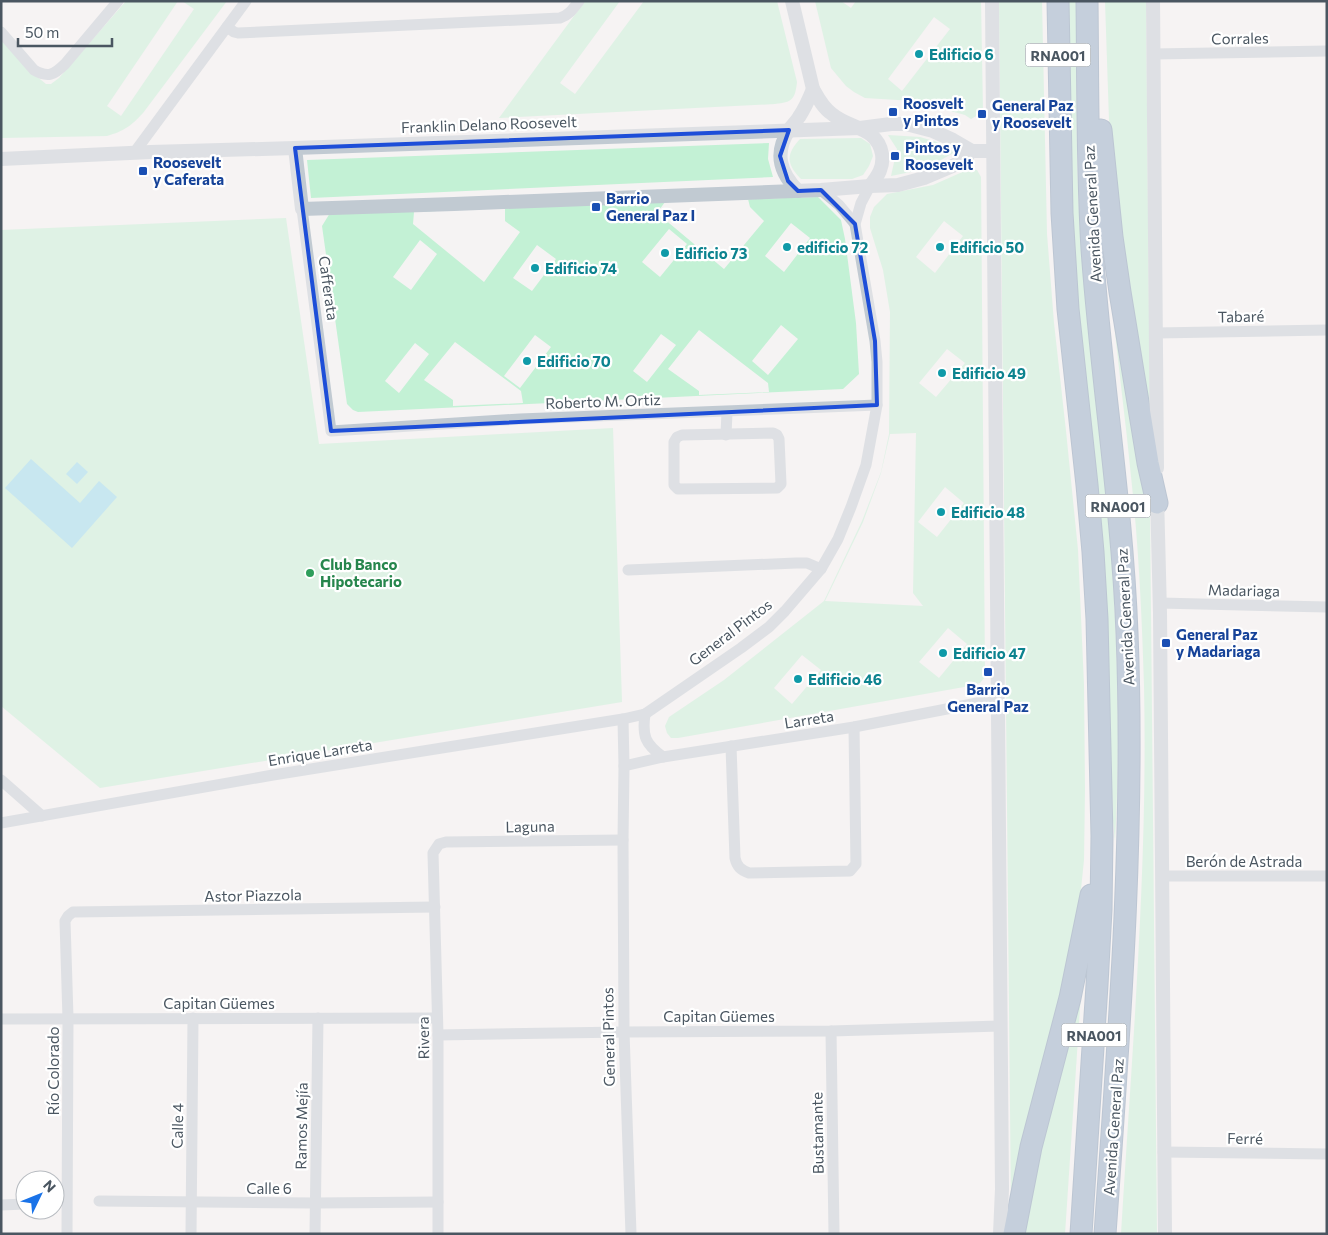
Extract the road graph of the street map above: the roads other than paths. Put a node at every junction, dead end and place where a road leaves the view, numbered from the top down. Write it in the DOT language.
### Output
graph roads {
  1 [pos="118,1"];
  2 [pos="246,1"];
  3 [pos="579,1"];
  4 [pos="792,1"];
  5 [pos="992,1"];
  6 [pos="1058,1"];
  7 [pos="1087,1"];
  8 [pos="1153,1"];
  9 [pos="226,27"];
  10 [pos="1,32"];
  11 [pos="1327,51"];
  12 [pos="1154,54"];
  13 [pos="813,89"];
  14 [pos="860,128"];
  15 [pos="789,130"];
  16 [pos="295,148"];
  17 [pos="972,151"];
  18 [pos="993,151"];
  19 [pos="134,153"];
  20 [pos="1,159"];
  21 [pos="870,186"];
  22 [pos="821,190"];
  23 [pos="798,191"];
  24 [pos="302,209"];
  25 [pos="855,224"];
  26 [pos="1327,330"];
  27 [pos="1156,333"];
  28 [pos="877,405"];
  29 [pos="727,412"];
  30 [pos="331,431"];
  31 [pos="726,435"];
  32 [pos="1157,503"];
  33 [pos="821,569"];
  34 [pos="628,570"];
  35 [pos="1160,603"];
  36 [pos="1327,607"];
  37 [pos="998,699"];
  38 [pos="645,714"];
  39 [pos="623,719"];
  40 [pos="854,727"];
  41 [pos="731,746"];
  42 [pos="663,757"];
  43 [pos="624,766"];
  44 [pos="1,780"];
  45 [pos="42,816"];
  46 [pos="1,823"];
  47 [pos="1102,836"];
  48 [pos="623,840"];
  49 [pos="439,844"];
  50 [pos="1162,876"];
  51 [pos="1327,876"];
  52 [pos="434,907"];
  53 [pos="73,912"];
  54 [pos="68,1018"];
  55 [pos="193,1018"];
  56 [pos="318,1018"];
  57 [pos="437,1018"];
  58 [pos="1,1019"];
  59 [pos="1000,1026"];
  60 [pos="831,1031"];
  61 [pos="624,1032"];
  62 [pos="438,1035"];
  63 [pos="1164,1152"];
  64 [pos="1327,1154"];
  65 [pos="99,1201"];
  66 [pos="191,1202"];
  67 [pos="438,1202"];
  68 [pos="315,1203"];
  69 [pos="15,1204"];
  70 [pos="1,1205"];
  71 [pos="67,1234"];
  72 [pos="191,1234"];
  73 [pos="314,1234"];
  74 [pos="438,1234"];
  75 [pos="631,1234"];
  76 [pos="834,1234"];
  77 [pos="1000,1234"];
  78 [pos="1014,1234"];
  79 [pos="1081,1234"];
  80 [pos="1105,1234"];
  81 [pos="1165,1234"];
  1 -- 10 [label="street"];
  2 -- 9 [label="street"];
  3 -- 9 [label="street"];
  4 -- 13 [label="street, General Pintos"];
  5 -- 18 [label="street"];
  6 -- 47 [label="highway, Avenida General Paz / RNA001"];
  7 -- 32 [label="highway"];
  7 -- 80 [label="highway, Avenida General Paz / RNA001"];
  8 -- 12 [label="street"];
  9 -- 19 [label="street"];
  11 -- 12 [label="street, Corrales"];
  12 -- 27 [label="street"];
  13 -- 14 [label="street, General Pintos"];
  13 -- 15 [label="street"];
  14 -- 15 [label="street, Franklin Delano Roosevelt"];
  14 -- 17 [label="street, Franklin Delano Roosevelt"];
  14 -- 21 [label="street, General Pintos"];
  15 -- 16 [label="street, Franklin Delano Roosevelt"];
  15 -- 23 [label="street"];
  16 -- 19 [label="street, Franklin Delano Roosevelt"];
  16 -- 24 [label="street, Cafferata"];
  17 -- 18 [label="street, Franklin Delano Roosevelt"];
  17 -- 21 [label="street"];
  18 -- 37 [label="street"];
  19 -- 20 [label="street, Franklin Delano Roosevelt"];
  21 -- 22 [label="street"];
  21 -- 25 [label="street, General Pintos"];
  22 -- 23 [label="street"];
  22 -- 25 [label="street"];
  23 -- 24 [label="street"];
  24 -- 30 [label="street, Cafferata"];
  25 -- 28 [label="street, General Pintos"];
  26 -- 27 [label="street, Tabaré"];
  27 -- 32 [label="street"];
  28 -- 29 [label="street, Roberto M. Ortiz"];
  28 -- 33 [label="street, General Pintos"];
  29 -- 30 [label="street, Roberto M. Ortiz"];
  29 -- 31 [label="street"];
  31 -- 31 [label="street"];
  32 -- 35 [label="street"];
  33 -- 34 [label="street"];
  33 -- 38 [label="street, General Pintos"];
  35 -- 36 [label="street, Madariaga"];
  35 -- 50 [label="street"];
  37 -- 40 [label="street, Larreta"];
  37 -- 59 [label="street"];
  38 -- 39 [label="street, Enrique Larreta"];
  38 -- 42 [label="street"];
  39 -- 43 [label="street, General Pintos"];
  39 -- 45 [label="street, Enrique Larreta"];
  40 -- 41 [label="street, Larreta"];
  40 -- 41 [label="street"];
  41 -- 42 [label="street, Larreta"];
  42 -- 43 [label="street, Larreta"];
  43 -- 48 [label="street, General Pintos"];
  44 -- 45 [label="street"];
  45 -- 46 [label="street, Enrique Larreta"];
  47 -- 78 [label="highway"];
  47 -- 79 [label="highway, Avenida General Paz / RNA001"];
  48 -- 49 [label="street, Laguna"];
  48 -- 61 [label="street, General Pintos"];
  49 -- 52 [label="street, Rivera"];
  50 -- 51 [label="street, Berón de Astrada"];
  50 -- 63 [label="street"];
  52 -- 53 [label="street, Astor Piazzola"];
  52 -- 57 [label="street, Rivera"];
  53 -- 54 [label="street, Río Colorado"];
  54 -- 55 [label="street, Capitan Güemes"];
  54 -- 58 [label="street, Capitan Güemes"];
  54 -- 71 [label="street, Río Colorado"];
  55 -- 56 [label="street, Capitan Güemes"];
  55 -- 66 [label="street, Calle 4"];
  56 -- 57 [label="street, Capitan Güemes"];
  56 -- 68 [label="street, Ramos Mejía"];
  57 -- 62 [label="street, Rivera"];
  59 -- 60 [label="street, Capitan Güemes"];
  59 -- 77 [label="street"];
  60 -- 61 [label="street, Capitan Güemes"];
  60 -- 76 [label="street, Bustamante"];
  61 -- 62 [label="street, Capitan Güemes"];
  61 -- 75 [label="street, General Pintos"];
  62 -- 67 [label="street, Rivera"];
  63 -- 64 [label="street, Ferré"];
  63 -- 81 [label="street"];
  65 -- 66 [label="street, Calle 6"];
  66 -- 68 [label="street, Calle 6"];
  66 -- 72 [label="street, Calle 4"];
  67 -- 68 [label="street, Calle 6"];
  67 -- 74 [label="street, Rivera"];
  68 -- 73 [label="street, Ramos Mejía"];
  69 -- 70 [label="street"];
}
